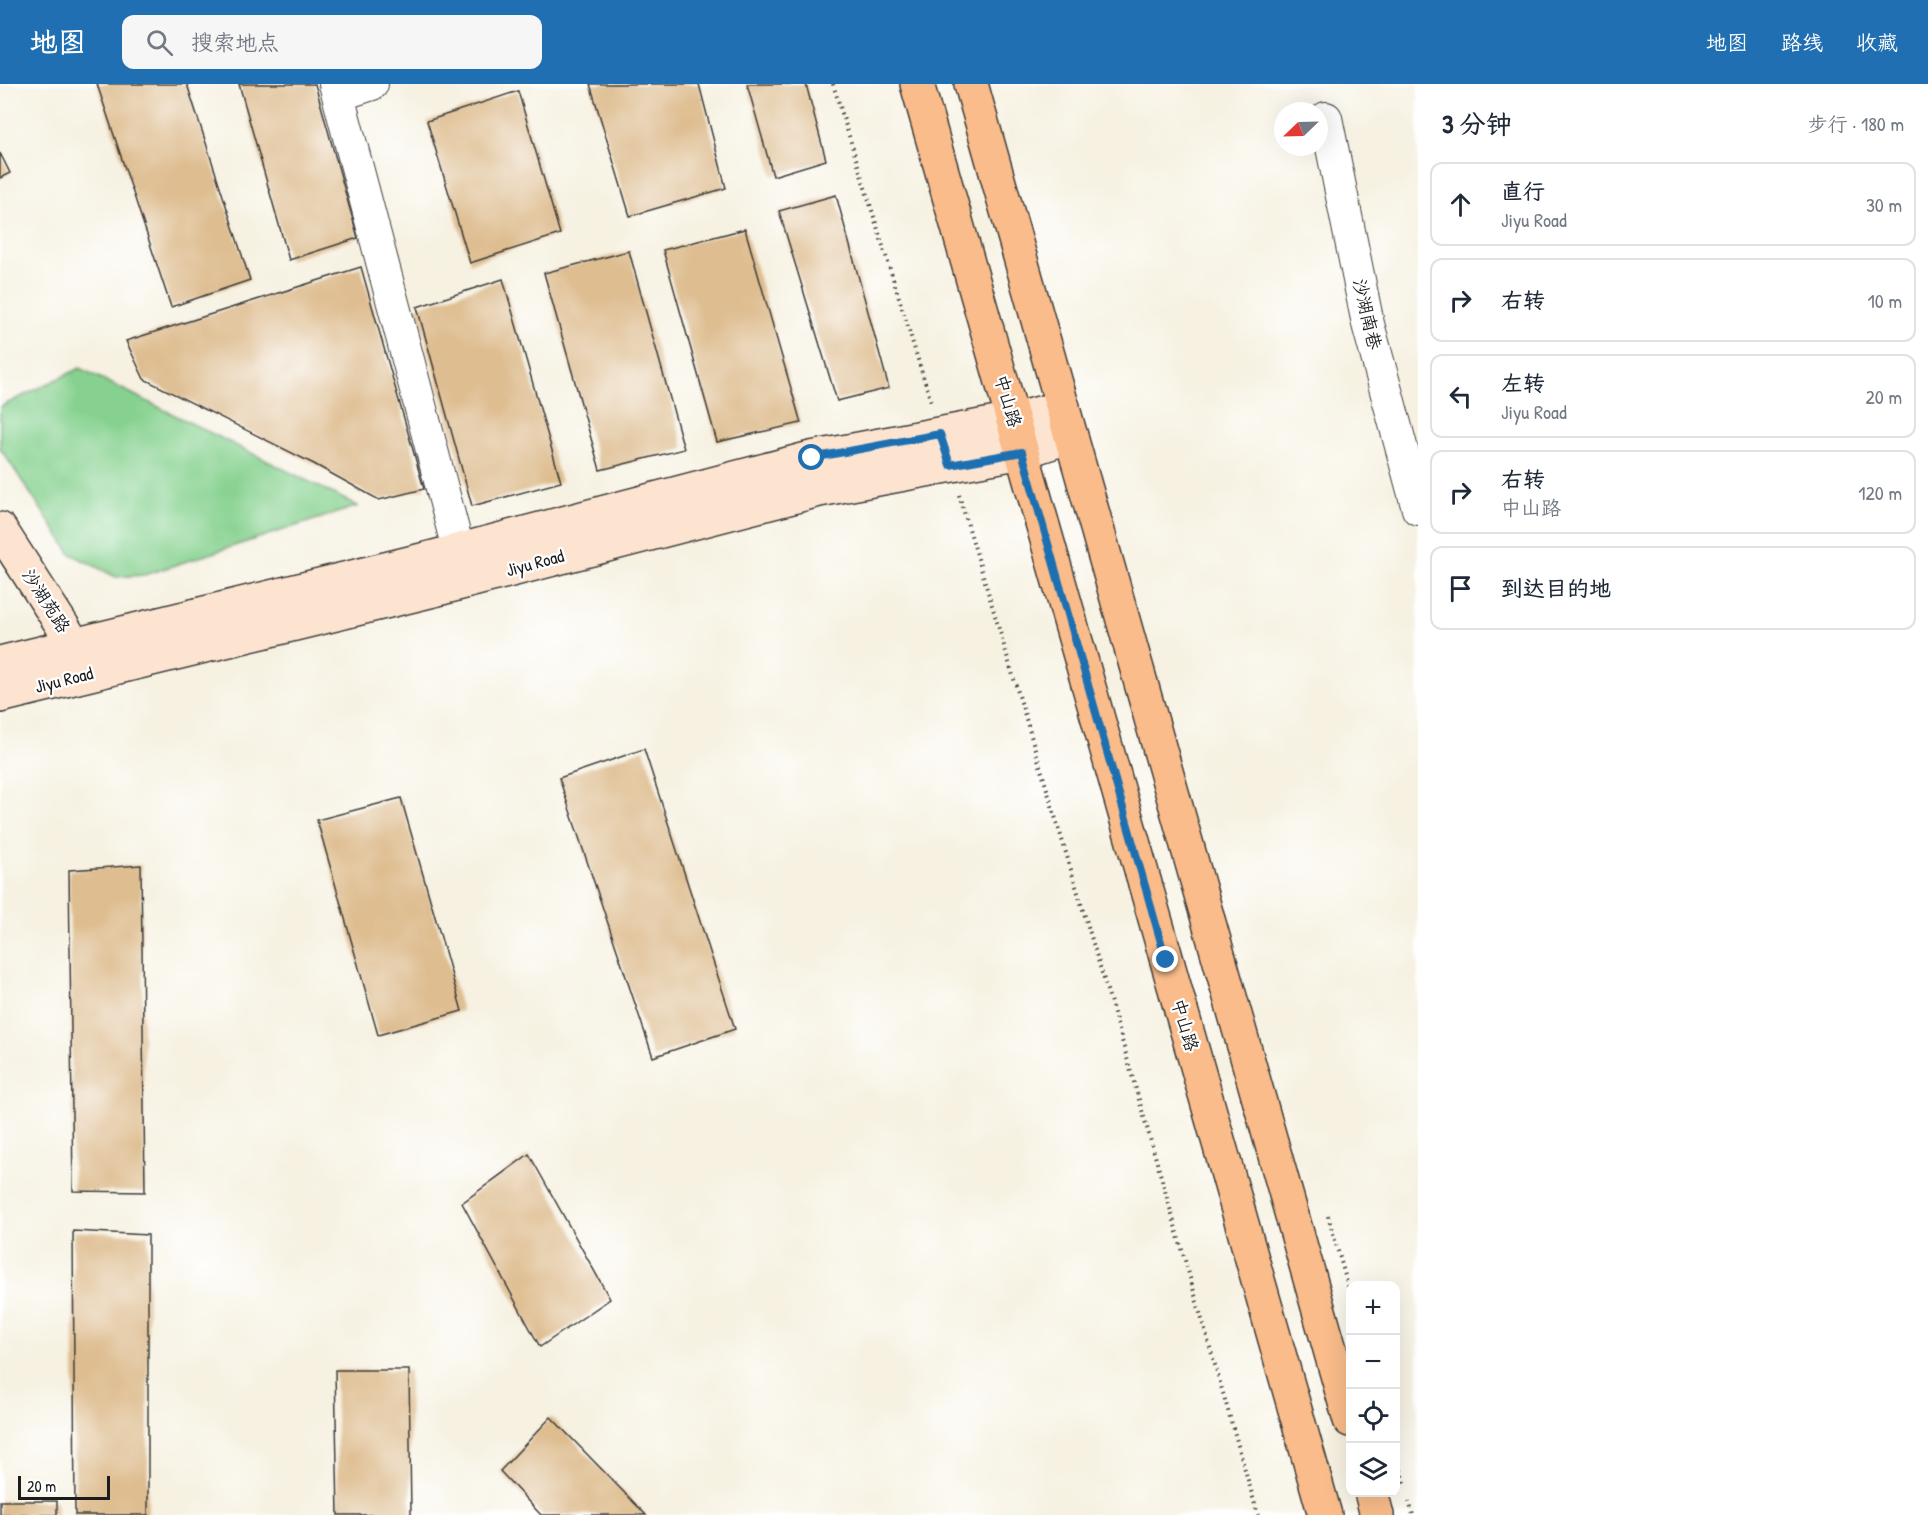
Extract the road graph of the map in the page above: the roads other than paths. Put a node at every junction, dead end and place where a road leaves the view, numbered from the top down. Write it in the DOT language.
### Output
graph roads {
  1 [pos="372,84"];
  2 [pos="917,84"];
  3 [pos="971,84"];
  4 [pos="337,90"];
  5 [pos="1328,128"];
  6 [pos="1013,420"];
  7 [pos="1067,422"];
  8 [pos="1022,452"];
  9 [pos="1418,509"];
  10 [pos="0,529"];
  11 [pos="458,550"];
  12 [pos="466,581"];
  13 [pos="74,644"];
  14 [pos="0,663"];
  15 [pos="93,673"];
  16 [pos="0,696"];
  17 [pos="1346,1406"];
  18 [pos="1372,1497"];
  19 [pos="1325,1515"];
  20 [pos="1377,1515"];
  1 -- 4 [label="street"];
  2 -- 6 [label="main road, 中山路"];
  3 -- 7 [label="main road"];
  4 -- 11 [label="street"];
  5 -- 9 [label="street, 沙湖南巷"];
  6 -- 7 [label="main road, Jiyu Road"];
  6 -- 8 [label="main road, 中山路"];
  6 -- 11 [label="main road, Jiyu Road"];
  7 -- 8 [label="main road, Jiyu Road"];
  7 -- 17 [label="main road"];
  8 -- 12 [label="main road, Jiyu Road"];
  8 -- 19 [label="main road, 中山路"];
  10 -- 13 [label="main road, 沙湖苑路"];
  11 -- 12 [label="street"];
  11 -- 13 [label="main road, Jiyu Road"];
  12 -- 15 [label="main road, Jiyu Road"];
  13 -- 14 [label="main road, Jiyu Road"];
  13 -- 15 [label="main road, 沙湖苑路"];
  15 -- 16 [label="main road, Jiyu Road"];
  18 -- 20 [label="main road"];
}
